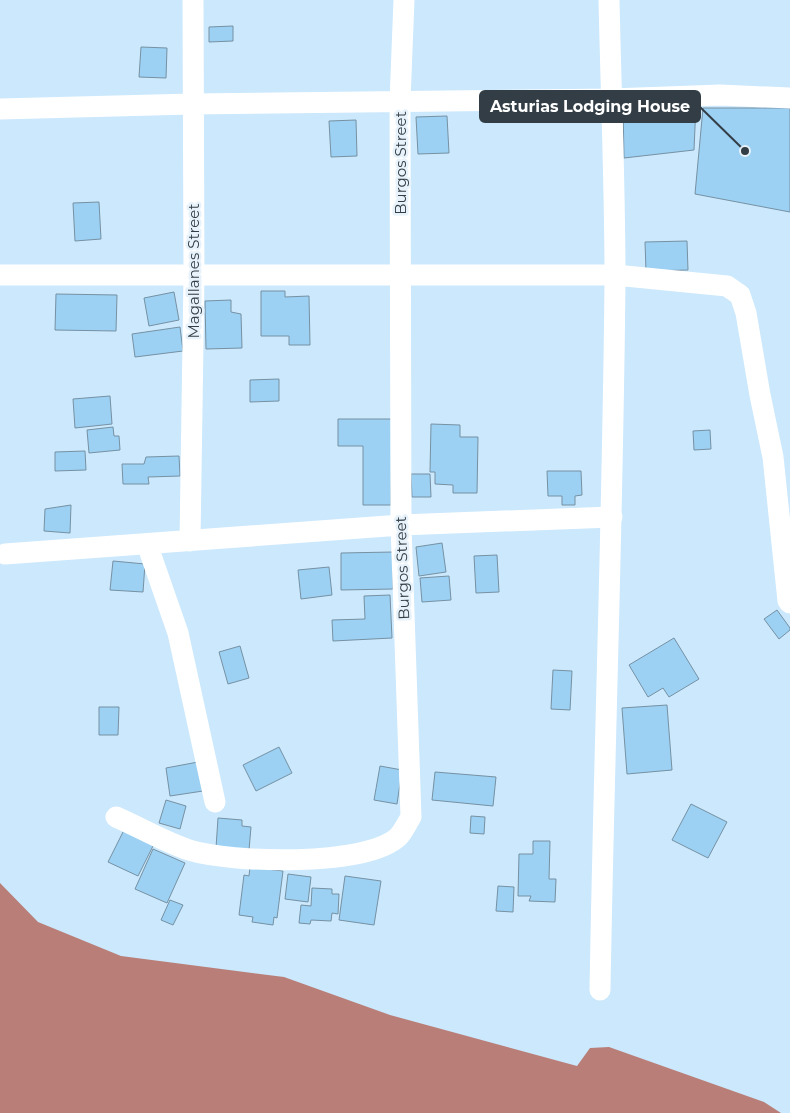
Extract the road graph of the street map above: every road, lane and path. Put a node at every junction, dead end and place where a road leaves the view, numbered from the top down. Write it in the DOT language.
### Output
graph roads {
  1 [pos="193,0"];
  2 [pos="404,0"];
  3 [pos="609,0"];
  4 [pos="790,98"];
  5 [pos="611,99"];
  6 [pos="400,101"];
  7 [pos="192,104"];
  8 [pos="0,109"];
  9 [pos="0,275"];
  10 [pos="194,275"];
  11 [pos="615,275"];
  12 [pos="400,276"];
  13 [pos="612,517"];
  14 [pos="400,526"];
  15 [pos="190,541"];
  16 [pos="147,544"];
  17 [pos="5,554"];
  18 [pos="790,603"];
  19 [pos="215,802"];
  20 [pos="116,817"];
  21 [pos="600,990"];
  1 -- 7 [label="street, Magallanes Street"];
  2 -- 6 [label="street, Burgos Street"];
  3 -- 5 [label="street"];
  4 -- 5 [label="street"];
  5 -- 6 [label="street"];
  5 -- 11 [label="street"];
  6 -- 7 [label="street"];
  6 -- 12 [label="street, Burgos Street"];
  7 -- 8 [label="street"];
  7 -- 10 [label="street, Magallanes Street"];
  9 -- 10 [label="street"];
  10 -- 12 [label="street"];
  10 -- 15 [label="street, Magallanes Street"];
  11 -- 12 [label="street"];
  11 -- 13 [label="street"];
  11 -- 18 [label="street"];
  12 -- 14 [label="street, Burgos Street"];
  13 -- 14 [label="street"];
  13 -- 21 [label="street"];
  14 -- 15 [label="street"];
  14 -- 20 [label="street, Burgos Street"];
  15 -- 16 [label="street"];
  16 -- 17 [label="street"];
  16 -- 19 [label="street"];
}
